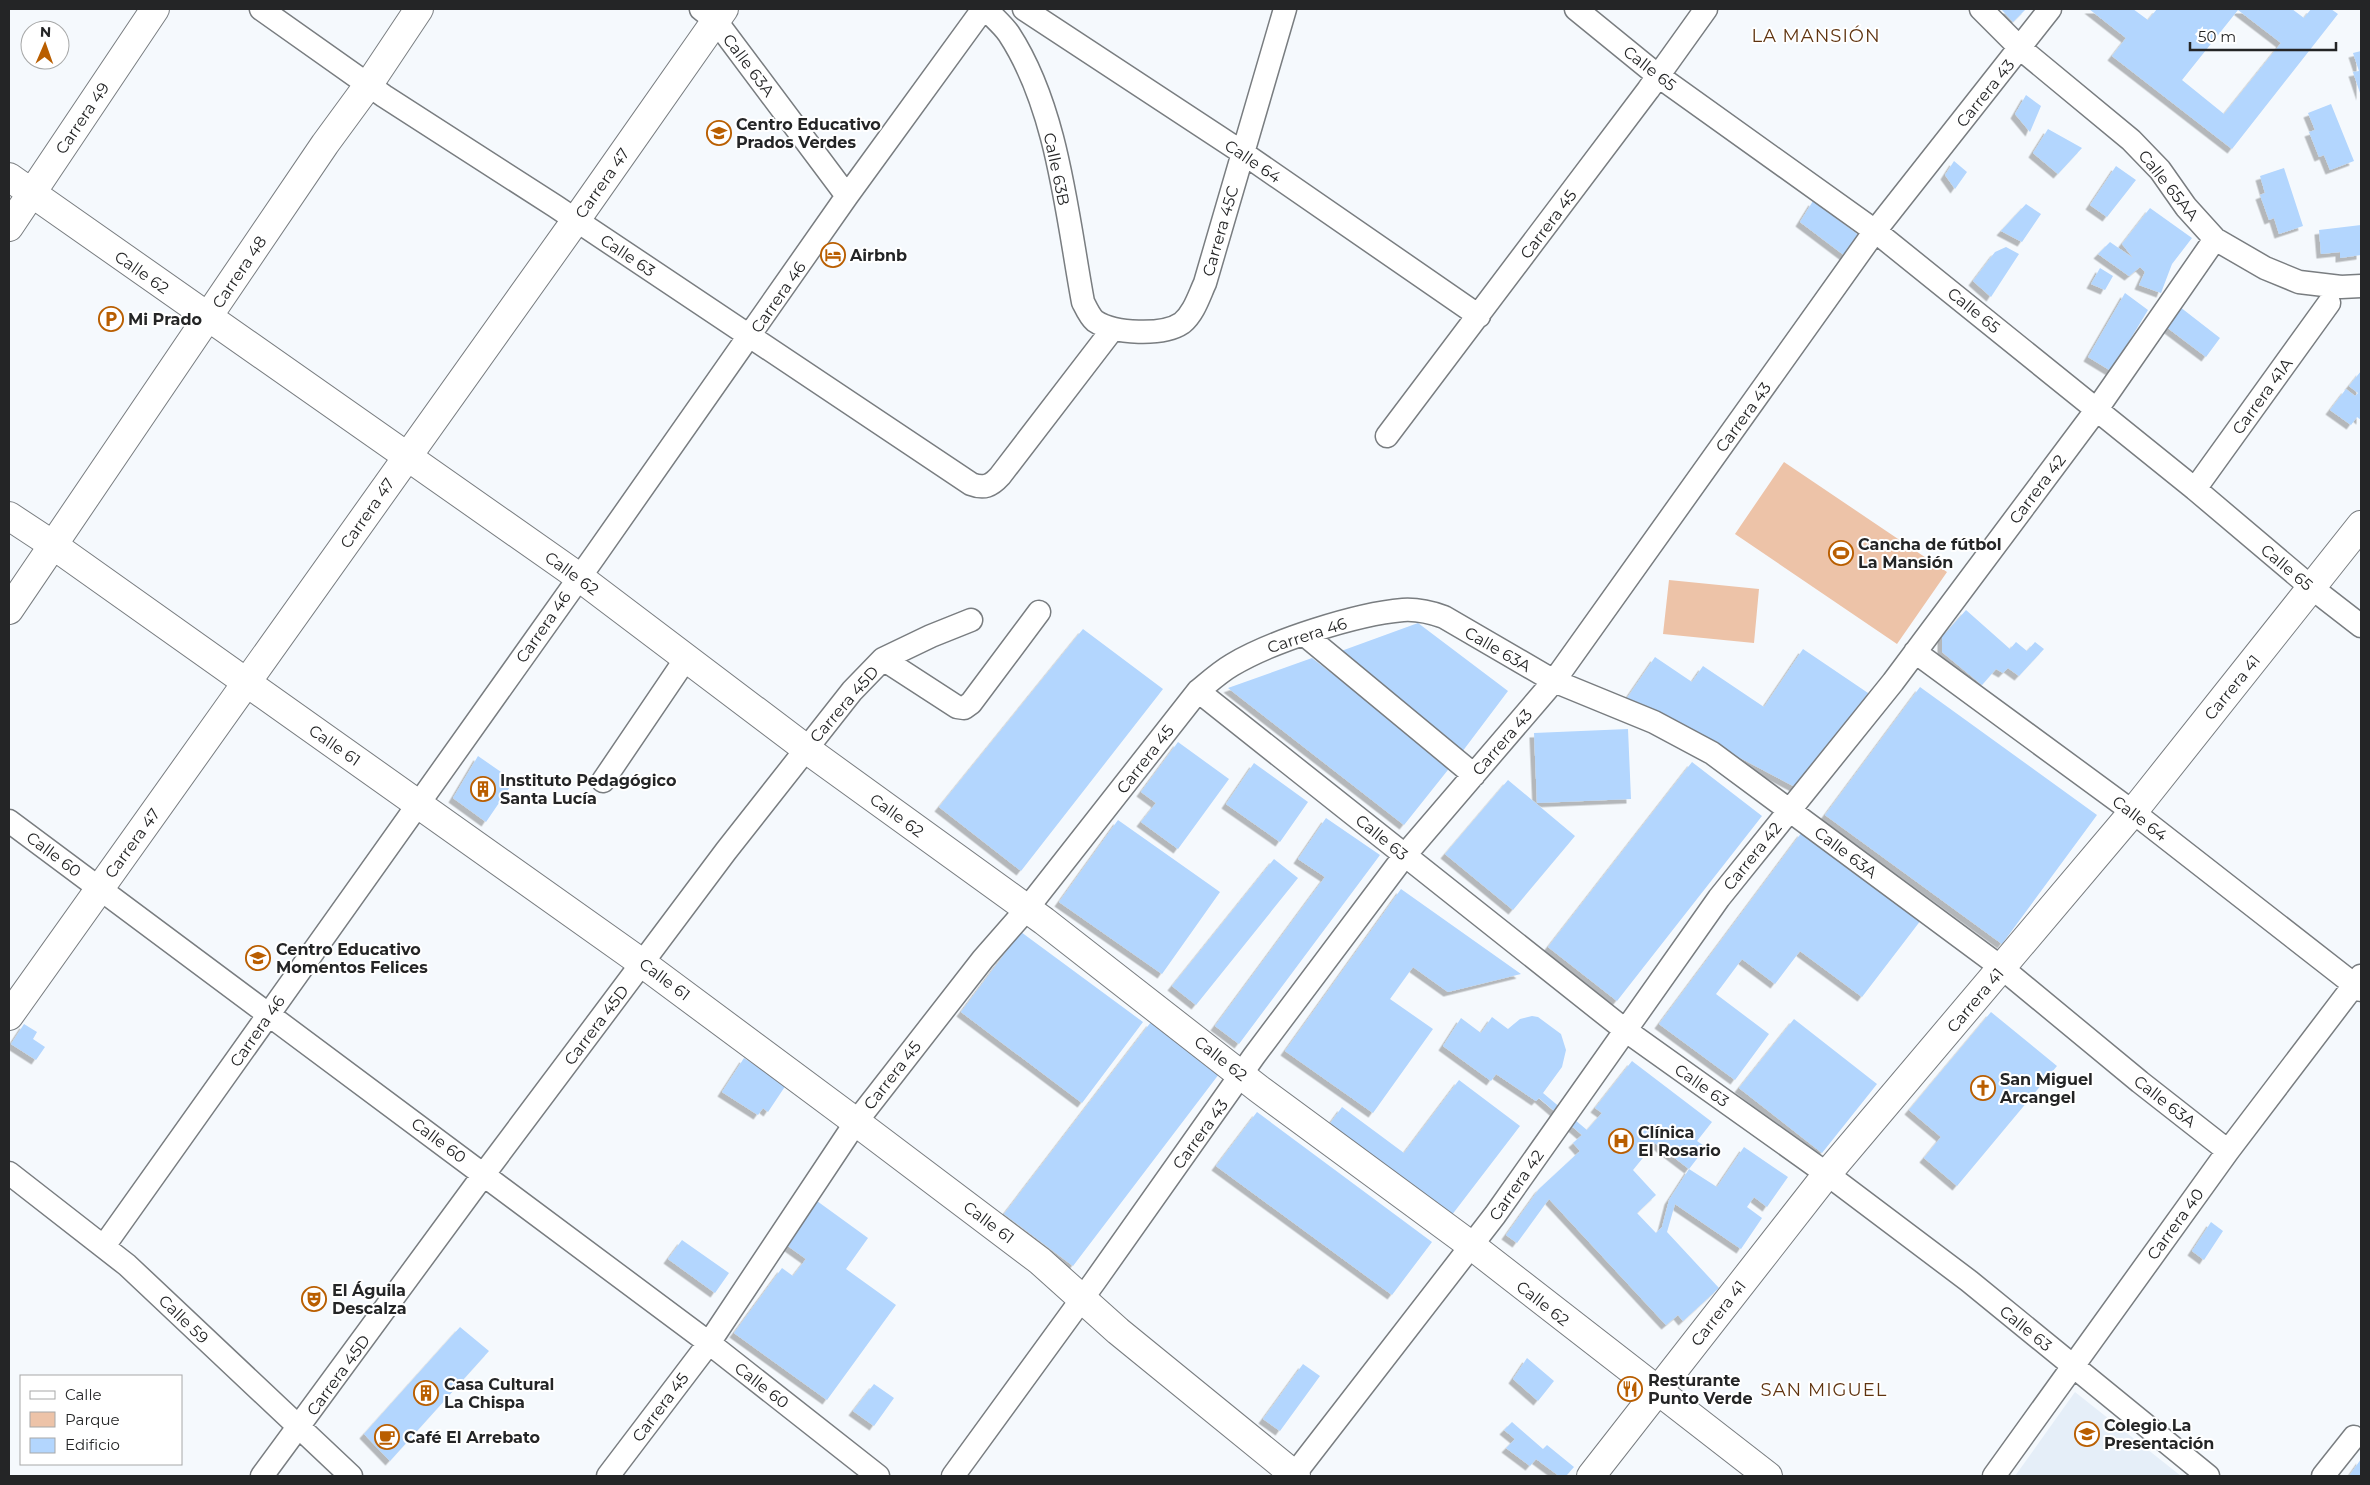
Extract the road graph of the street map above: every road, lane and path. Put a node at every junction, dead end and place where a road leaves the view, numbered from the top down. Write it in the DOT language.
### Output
graph roads {
  1 [pos="155,9"];
  2 [pos="261,9"];
  3 [pos="419,9"];
  4 [pos="985,9"];
  5 [pos="1024,9"];
  6 [pos="1285,9"];
  7 [pos="1576,9"];
  8 [pos="1706,9"];
  9 [pos="1981,9"];
  10 [pos="2050,9"];
  11 [pos="714,13"];
  12 [pos="2020,48"];
  13 [pos="1657,75"];
  14 [pos="370,84"];
  15 [pos="1243,154"];
  16 [pos="9,177"];
  17 [pos="32,193"];
  18 [pos="847,196"];
  19 [pos="576,220"];
  20 [pos="9,227"];
  21 [pos="1875,231"];
  22 [pos="2215,239"];
  23 [pos="2361,286"];
  24 [pos="2329,303"];
  25 [pos="1479,316"];
  26 [pos="208,318"];
  27 [pos="1112,330"];
  28 [pos="750,337"];
  29 [pos="2097,409"];
  30 [pos="1388,436"];
  31 [pos="407,457"];
  32 [pos="2195,489"];
  33 [pos="9,516"];
  34 [pos="2361,525"];
  35 [pos="53,545"];
  36 [pos="579,577"];
  37 [pos="2312,588"];
  38 [pos="9,610"];
  39 [pos="1427,611"];
  40 [pos="1039,612"];
  41 [pos="971,620"];
  42 [pos="2361,626"];
  43 [pos="1305,635"];
  44 [pos="1915,652"];
  45 [pos="687,658"];
  46 [pos="883,659"];
  47 [pos="1554,681"];
  48 [pos="246,683"];
  49 [pos="1198,691"];
  50 [pos="806,749"];
  51 [pos="1474,775"];
  52 [pos="603,782"];
  53 [pos="418,803"];
  54 [pos="1790,810"];
  55 [pos="2133,812"];
  56 [pos="9,821"];
  57 [pos="1405,855"];
  58 [pos="100,888"];
  59 [pos="1026,910"];
  60 [pos="642,963"];
  61 [pos="2002,968"];
  62 [pos="2359,984"];
  63 [pos="269,1014"];
  64 [pos="9,1016"];
  65 [pos="1625,1030"];
  66 [pos="1242,1075"];
  67 [pos="856,1122"];
  68 [pos="2228,1151"];
  69 [pos="484,1174"];
  70 [pos="1827,1174"];
  71 [pos="10,1177"];
  72 [pos="104,1246"];
  73 [pos="1472,1246"];
  74 [pos="1082,1300"];
  75 [pos="709,1343"];
  76 [pos="2072,1366"];
  77 [pos="1656,1391"];
  78 [pos="299,1428"];
  79 [pos="2354,1437"];
  80 [pos="872,1471"];
  81 [pos="262,1476"];
  82 [pos="351,1476"];
  83 [pos="608,1476"];
  84 [pos="892,1476"];
  85 [pos="953,1476"];
  86 [pos="1294,1476"];
  87 [pos="1592,1476"];
  88 [pos="1768,1476"];
  89 [pos="1994,1476"];
  90 [pos="2208,1476"];
  91 [pos="2323,1476"];
  1 -- 17 [label="main road, Carrera 49"];
  2 -- 14 [label="street, Calle 63"];
  3 -- 14 [label="main road, Carrera 48"];
  4 -- 18 [label="street, Carrera 46"];
  4 -- 27 [label="street, Calle 63B"];
  5 -- 15 [label="street, Calle 64"];
  6 -- 15 [label="street, Carrera 45C"];
  7 -- 13 [label="street, Calle 65"];
  8 -- 13 [label="street, Carrera 45"];
  9 -- 12 [label="street, Calle 65AA"];
  10 -- 12 [label="street, Carrera 43"];
  11 -- 18 [label="street, Calle 63A"];
  11 -- 19 [label="main road, Carrera 47"];
  12 -- 21 [label="street, Carrera 43"];
  12 -- 22 [label="street, Calle 65AA"];
  13 -- 21 [label="street, Calle 65"];
  13 -- 25 [label="street, Carrera 45"];
  14 -- 19 [label="street, Calle 63"];
  14 -- 26 [label="main road, Carrera 48"];
  15 -- 25 [label="street, Calle 64"];
  15 -- 27 [label="street, Carrera 45C"];
  16 -- 17 [label="main road, Calle 62"];
  17 -- 20 [label="main road, Carrera 49"];
  17 -- 26 [label="main road, Calle 62"];
  18 -- 28 [label="street, Carrera 46"];
  19 -- 28 [label="street, Calle 63"];
  19 -- 31 [label="main road, Carrera 47"];
  21 -- 29 [label="street, Calle 65"];
  21 -- 47 [label="street, Carrera 43"];
  22 -- 23 [label="street, Calle 65AA"];
  22 -- 29 [label="street, Carrera 42"];
  24 -- 32 [label="street, Carrera 41A"];
  25 -- 30 [label="street, Carrera 45"];
  26 -- 31 [label="main road, Calle 62"];
  26 -- 35 [label="main road, Carrera 48"];
  27 -- 28 [label="street, Calle 63"];
  28 -- 36 [label="street, Carrera 46"];
  29 -- 32 [label="street, Calle 65"];
  29 -- 44 [label="street, Carrera 42"];
  31 -- 36 [label="main road, Calle 62"];
  31 -- 48 [label="main road, Carrera 47"];
  32 -- 37 [label="street, Calle 65"];
  33 -- 35 [label="main road, Calle 61"];
  34 -- 37 [label="main road, Carrera 41"];
  35 -- 38 [label="main road, Carrera 48"];
  35 -- 48 [label="main road, Calle 61"];
  36 -- 45 [label="main road, Calle 62"];
  36 -- 53 [label="street, Carrera 46"];
  37 -- 42 [label="street, Calle 65"];
  37 -- 55 [label="main road, Carrera 41"];
  39 -- 43 [label="street, Carrera 46"];
  39 -- 47 [label="street, Calle 63A"];
  40 -- 46 [label="street"];
  41 -- 46 [label="street, Carrera 45D"];
  43 -- 49 [label="street, Carrera 46"];
  43 -- 51 [label="street"];
  44 -- 54 [label="street, Carrera 42"];
  44 -- 55 [label="street, Calle 64"];
  45 -- 50 [label="main road, Calle 62"];
  45 -- 52 [label="street"];
  46 -- 50 [label="street, Carrera 45D"];
  47 -- 51 [label="street, Carrera 43"];
  47 -- 54 [label="street, Calle 63A"];
  48 -- 53 [label="main road, Calle 61"];
  48 -- 58 [label="main road, Carrera 47"];
  49 -- 57 [label="street, Calle 63"];
  49 -- 59 [label="street, Carrera 45"];
  50 -- 59 [label="main road, Calle 62"];
  50 -- 60 [label="street, Carrera 45D"];
  51 -- 57 [label="street, Carrera 43"];
  53 -- 60 [label="main road, Calle 61"];
  53 -- 63 [label="street, Carrera 46"];
  54 -- 61 [label="street, Calle 63A"];
  54 -- 65 [label="street, Carrera 42"];
  55 -- 61 [label="main road, Carrera 41"];
  55 -- 62 [label="street, Calle 64"];
  56 -- 58 [label="street, Calle 60"];
  57 -- 65 [label="street, Calle 63"];
  57 -- 66 [label="street, Carrera 43"];
  58 -- 63 [label="street, Calle 60"];
  58 -- 64 [label="main road, Carrera 47"];
  59 -- 66 [label="main road, Calle 62"];
  59 -- 67 [label="street, Carrera 45"];
  60 -- 67 [label="main road, Calle 61"];
  60 -- 69 [label="street, Carrera 45D"];
  61 -- 68 [label="street, Calle 63A"];
  61 -- 70 [label="main road, Carrera 41"];
  62 -- 68 [label="street, Carrera 40"];
  63 -- 69 [label="street, Calle 60"];
  63 -- 72 [label="street, Carrera 46"];
  65 -- 70 [label="street, Calle 63"];
  65 -- 73 [label="street, Carrera 42"];
  66 -- 73 [label="main road, Calle 62"];
  66 -- 74 [label="street, Carrera 43"];
  67 -- 74 [label="main road, Calle 61"];
  67 -- 75 [label="street, Carrera 45"];
  68 -- 76 [label="street, Carrera 40"];
  69 -- 75 [label="street, Calle 60"];
  69 -- 78 [label="street, Carrera 45D"];
  70 -- 76 [label="street, Calle 63"];
  70 -- 77 [label="main road, Carrera 41"];
  71 -- 72 [label="street, Calle 59"];
  72 -- 78 [label="street, Calle 59"];
  73 -- 77 [label="main road, Calle 62"];
  73 -- 86 [label="street, Carrera 42"];
  74 -- 85 [label="street, Carrera 43"];
  74 -- 86 [label="main road, Calle 61"];
  75 -- 80 [label="street, Calle 60"];
  75 -- 83 [label="street, Carrera 45"];
  76 -- 89 [label="street, Carrera 40"];
  76 -- 90 [label="street, Calle 63"];
  77 -- 87 [label="main road, Carrera 41"];
  77 -- 88 [label="main road, Calle 62"];
  78 -- 81 [label="street, Carrera 45D"];
  78 -- 82 [label="street, Calle 59"];
  79 -- 91 [label="street"];
  80 -- 84 [label="street, Calle 60"];
}
